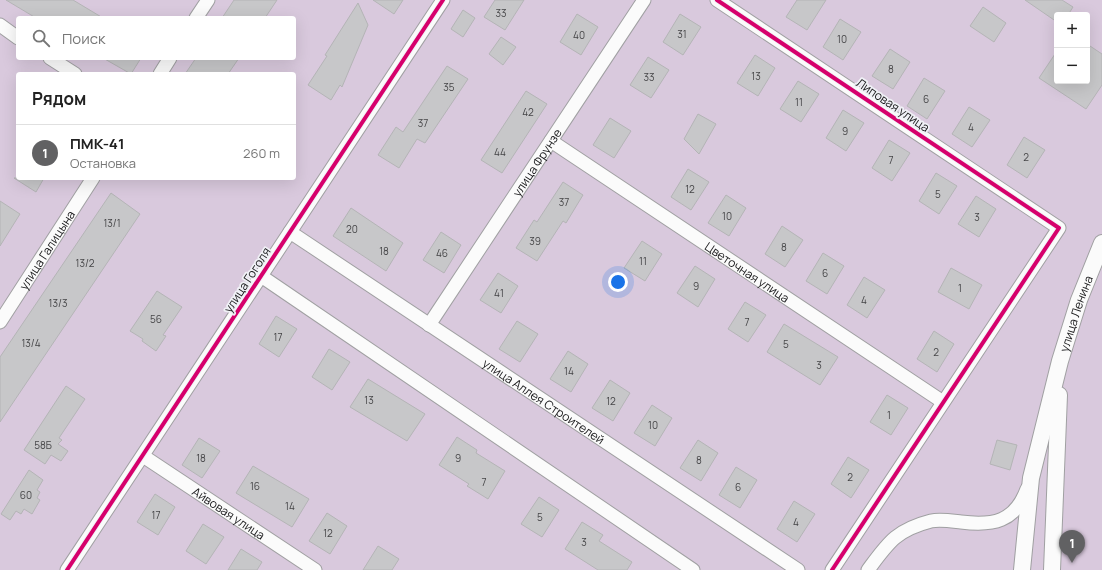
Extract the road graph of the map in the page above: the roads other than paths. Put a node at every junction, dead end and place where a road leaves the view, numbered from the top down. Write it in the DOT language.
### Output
graph roads {
  1 [pos="208,0"];
  2 [pos="443,0"];
  3 [pos="644,0"];
  4 [pos="717,0"];
  5 [pos="197,16"];
  6 [pos="0,25"];
  7 [pos="16,37"];
  8 [pos="53,60"];
  9 [pos="169,60"];
  10 [pos="72,72"];
  11 [pos="161,72"];
  12 [pos="551,142"];
  13 [pos="92,180"];
  14 [pos="290,232"];
  15 [pos="1102,243"];
  16 [pos="261,276"];
  17 [pos="0,322"];
  18 [pos="430,325"];
  19 [pos="1060,362"];
  20 [pos="943,402"];
  21 [pos="143,456"];
  22 [pos="1031,478"];
  23 [pos="684,568"];
  24 [pos="67,570"];
  25 [pos="315,570"];
  26 [pos="798,570"];
  27 [pos="832,570"];
  28 [pos="868,570"];
  29 [pos="1022,570"];
  30 [pos="1052,570"];
  1 -- 5 [label="street"];
  2 -- 14 [label="street, улица Гоголя"];
  3 -- 12 [label="street, улица Фрунзе"];
  4 -- 20 [label="street, Липовая улица"];
  6 -- 7 [label="street"];
  8 -- 10 [label="street"];
  9 -- 11 [label="street"];
  12 -- 18 [label="street, улица Фрунзе"];
  12 -- 20 [label="street, Цветочная улица"];
  13 -- 17 [label="street, улица Галицына"];
  14 -- 16 [label="street, улица Гоголя"];
  14 -- 18 [label="street, улица Аллея Строителей"];
  15 -- 19 [label="street, улица Ленина"];
  16 -- 21 [label="street, улица Гоголя"];
  16 -- 23 [label="street"];
  18 -- 26 [label="street, улица Аллея Строителей"];
  19 -- 22 [label="street"];
  19 -- 30 [label="street"];
  20 -- 27 [label="street"];
  21 -- 24 [label="street, улица Гоголя"];
  21 -- 25 [label="street, Айвовая улица"];
  22 -- 28 [label="street"];
  22 -- 29 [label="street"];
}
